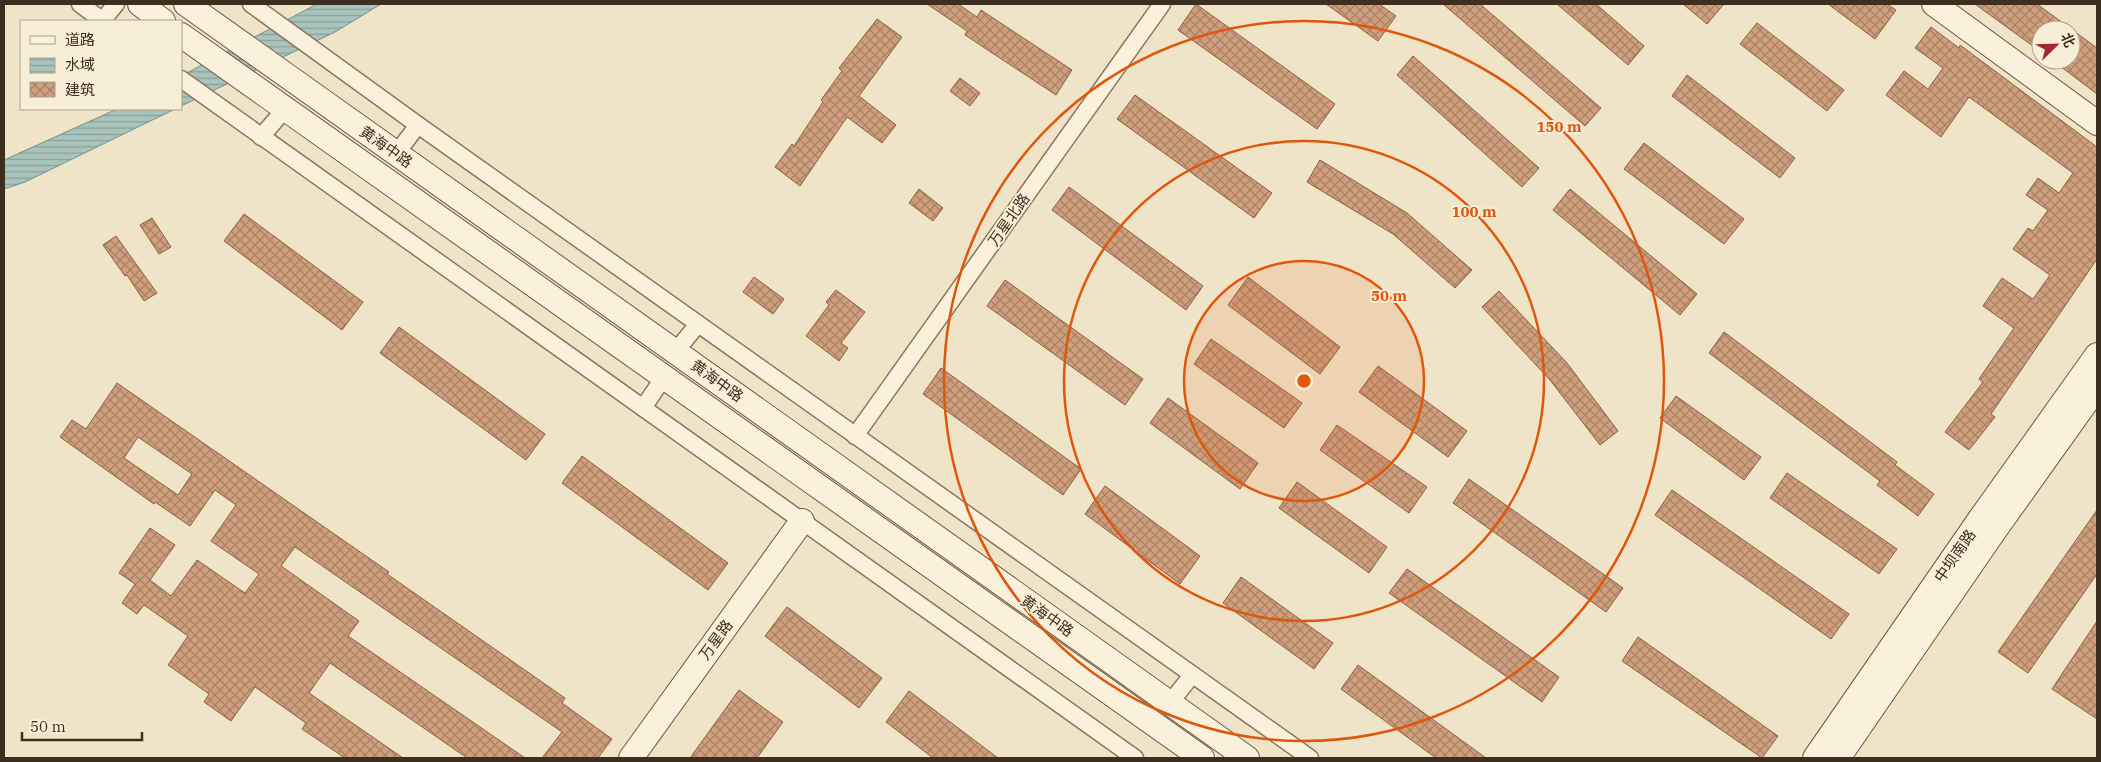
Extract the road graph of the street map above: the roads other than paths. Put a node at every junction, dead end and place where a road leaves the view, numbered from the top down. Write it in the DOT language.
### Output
graph roads {
  1 [pos="80,4"];
  2 [pos="116,4"];
  3 [pos="140,4"];
  4 [pos="186,4"];
  5 [pos="251,4"];
  6 [pos="1162,4"];
  7 [pos="1934,4"];
  8 [pos="101,20"];
  9 [pos="103,20"];
  10 [pos="163,20"];
  11 [pos="182,36"];
  12 [pos="182,79"];
  13 [pos="276,102"];
  14 [pos="2097,123"];
  15 [pos="418,125"];
  16 [pos="261,137"];
  17 [pos="396,154"];
  18 [pos="698,324"];
  19 [pos="676,351"];
  20 [pos="2097,355"];
  21 [pos="664,377"];
  22 [pos="2097,387"];
  23 [pos="642,408"];
  24 [pos="855,436"];
  25 [pos="802,521"];
  26 [pos="1192,675"];
  27 [pos="1170,703"];
  28 [pos="631,758"];
  29 [pos="1135,758"];
  30 [pos="1202,758"];
  31 [pos="1247,758"];
  32 [pos="1310,758"];
  33 [pos="1815,758"];
  34 [pos="1838,758"];
  1 -- 8 [label="street"];
  2 -- 9 [label="street"];
  3 -- 10 [label="street"];
  4 -- 17 [label="street, 黄海中路"];
  5 -- 15 [label="street"];
  6 -- 24 [label="street, 万星北路"];
  7 -- 14 [label="street"];
  11 -- 13 [label="street, 黄海中路"];
  12 -- 16 [label="street"];
  13 -- 16 [label="street"];
  13 -- 21 [label="street, 黄海中路"];
  15 -- 17 [label="street"];
  15 -- 18 [label="street"];
  16 -- 23 [label="street"];
  17 -- 19 [label="street, 黄海中路"];
  18 -- 19 [label="street"];
  18 -- 24 [label="street"];
  19 -- 27 [label="street, 黄海中路"];
  20 -- 33 [label="street, 中坝南路"];
  21 -- 23 [label="street"];
  21 -- 30 [label="street, 黄海中路"];
  22 -- 34 [label="street, 中坝南路"];
  23 -- 25 [label="street"];
  24 -- 26 [label="street"];
  25 -- 28 [label="street, 万星路"];
  25 -- 29 [label="street"];
  26 -- 27 [label="street"];
  26 -- 32 [label="street"];
  27 -- 31 [label="street, 黄海中路"];
}
